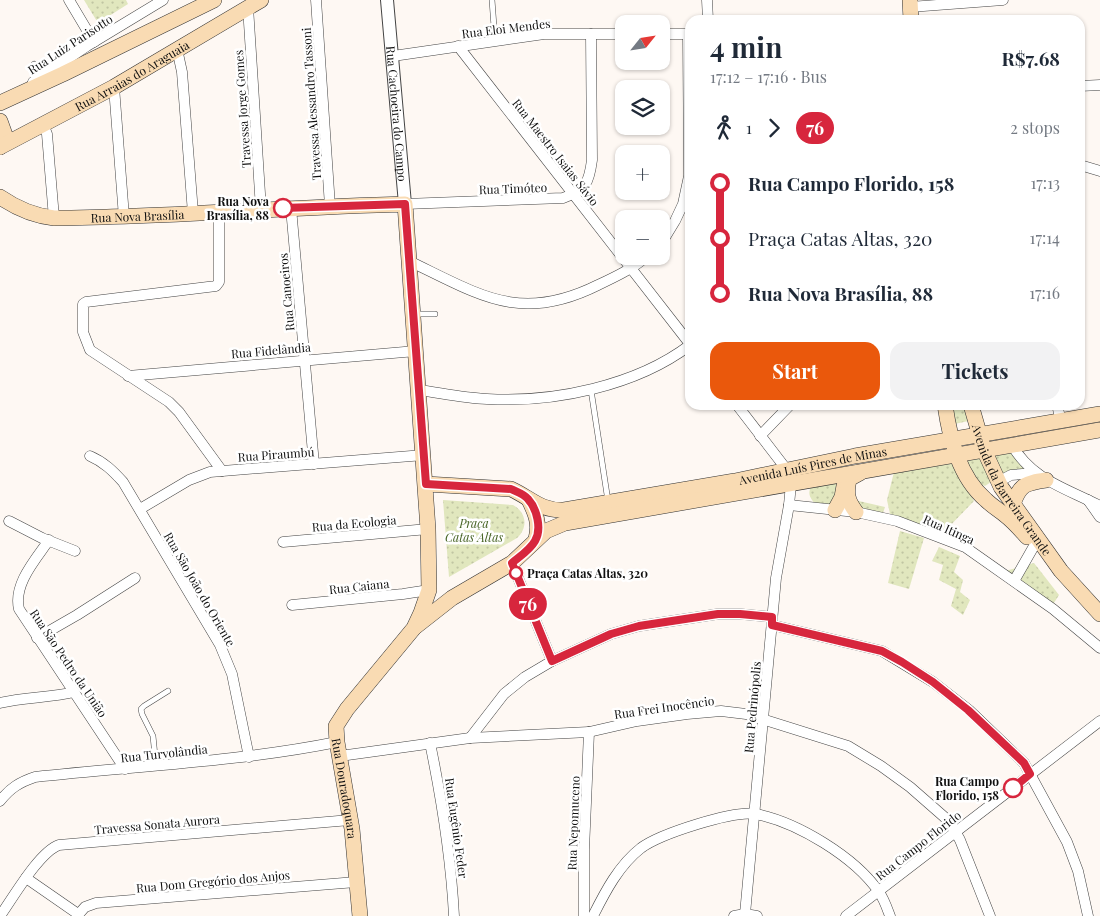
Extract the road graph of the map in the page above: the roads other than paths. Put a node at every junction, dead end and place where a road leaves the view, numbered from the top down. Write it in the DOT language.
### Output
graph roads {
  1 [pos="68,0"];
  2 [pos="163,0"];
  3 [pos="214,0"];
  4 [pos="316,0"];
  5 [pos="387,0"];
  6 [pos="492,0"];
  7 [pos="707,0"];
  8 [pos="1003,0"];
  9 [pos="254,4"];
  10 [pos="910,9"];
  11 [pos="708,15"];
  12 [pos="591,34"];
  13 [pos="615,34"];
  14 [pos="670,34"];
  15 [pos="685,34"];
  16 [pos="495,40"];
  17 [pos="94,42"];
  18 [pos="458,46"];
  19 [pos="178,49"];
  20 [pos="393,56"];
  21 [pos="34,64"];
  22 [pos="41,76"];
  23 [pos="1100,85"];
  24 [pos="1085,86"];
  25 [pos="114,87"];
  26 [pos="16,94"];
  27 [pos="0,102"];
  28 [pos="0,122"];
  29 [pos="43,124"];
  30 [pos="0,147"];
  31 [pos="1085,166"];
  32 [pos="1100,171"];
  33 [pos="0,189"];
  34 [pos="572,195"];
  35 [pos="685,195"];
  36 [pos="0,197"];
  37 [pos="405,204"];
  38 [pos="330,206"];
  39 [pos="291,208"];
  40 [pos="261,209"];
  41 [pos="22,210"];
  42 [pos="219,212"];
  43 [pos="193,213"];
  44 [pos="124,217"];
  45 [pos="54,218"];
  46 [pos="670,230"];
  47 [pos="409,261"];
  48 [pos="634,265"];
  49 [pos="630,268"];
  50 [pos="413,314"];
  51 [pos="435,314"];
  52 [pos="685,339"];
  53 [pos="685,349"];
  54 [pos="416,351"];
  55 [pos="305,360"];
  56 [pos="128,376"];
  57 [pos="419,390"];
  58 [pos="590,390"];
  59 [pos="741,410"];
  60 [pos="785,410"];
  61 [pos="946,410"];
  62 [pos="972,410"];
  63 [pos="1058,410"];
  64 [pos="1100,414"];
  65 [pos="1061,421"];
  66 [pos="1100,430"];
  67 [pos="760,436"];
  68 [pos="981,442"];
  69 [pos="1012,445"];
  70 [pos="954,447"];
  71 [pos="424,455"];
  72 [pos="90,456"];
  73 [pos="314,464"];
  74 [pos="222,471"];
  75 [pos="864,472"];
  76 [pos="840,476"];
  77 [pos="1040,476"];
  78 [pos="782,479"];
  79 [pos="998,482"];
  80 [pos="426,484"];
  81 [pos="971,484"];
  82 [pos="1088,499"];
  83 [pos="529,500"];
  84 [pos="608,502"];
  85 [pos="789,504"];
  86 [pos="1013,504"];
  87 [pos="1100,506"];
  88 [pos="140,509"];
  89 [pos="835,510"];
  90 [pos="856,512"];
  91 [pos="1100,518"];
  92 [pos="9,521"];
  93 [pos="428,529"];
  94 [pos="536,539"];
  95 [pos="49,540"];
  96 [pos="283,542"];
  97 [pos="1034,546"];
  98 [pos="75,551"];
  99 [pos="512,563"];
  100 [pos="1061,571"];
  101 [pos="135,578"];
  102 [pos="1014,581"];
  103 [pos="429,590"];
  104 [pos="452,598"];
  105 [pos="292,605"];
  106 [pos="1100,614"];
  107 [pos="772,621"];
  108 [pos="414,628"];
  109 [pos="37,638"];
  110 [pos="1100,648"];
  111 [pos="552,661"];
  112 [pos="168,691"];
  113 [pos="74,692"];
  114 [pos="0,703"];
  115 [pos="764,719"];
  116 [pos="1100,721"];
  117 [pos="589,732"];
  118 [pos="470,738"];
  119 [pos="430,743"];
  120 [pos="338,749"];
  121 [pos="249,756"];
  122 [pos="156,766"];
  123 [pos="125,769"];
  124 [pos="1030,774"];
  125 [pos="0,801"];
  126 [pos="755,814"];
  127 [pos="350,820"];
  128 [pos="956,832"];
  129 [pos="26,878"];
  130 [pos="356,882"];
  131 [pos="878,891"];
  132 [pos="745,914"];
  133 [pos="77,915"];
  134 [pos="0,916"];
  135 [pos="360,916"];
  136 [pos="454,916"];
  137 [pos="584,916"];
  138 [pos="593,916"];
  139 [pos="734,916"];
  140 [pos="757,916"];
  141 [pos="846,916"];
  142 [pos="890,916"];
  143 [pos="990,916"];
  144 [pos="1088,916"];
  1 -- 17 [label="street"];
  2 -- 17 [label="street, Rua Luiz Parisotto"];
  3 -- 26 [label="main road"];
  4 -- 38 [label="street, Travessa Alessandro Tassoni"];
  5 -- 20 [label="street, Rua Cachoeira do Campo"];
  6 -- 16 [label="lane"];
  7 -- 11 [label="street"];
  8 -- 10 [label="street"];
  9 -- 19 [label="main road, Rua Arraias do Araguaia"];
  9 -- 40 [label="street, Travessa Jorge Gomes"];
  12 -- 13 [label="street, Rua Eloi Mendes"];
  12 -- 16 [label="street, Rua Eloi Mendes"];
  12 -- 34 [label="street"];
  14 -- 15 [label="street"];
  16 -- 18 [label="street, Rua Eloi Mendes"];
  17 -- 22 [label="street, Rua Luiz Parisotto"];
  18 -- 20 [label="street, Rua Eloi Mendes"];
  18 -- 34 [label="street, Rua Maestro Isaias Sávio"];
  19 -- 25 [label="main road, Rua Arraias do Araguaia"];
  19 -- 43 [label="street"];
  20 -- 37 [label="street, Rua Cachoeira do Campo"];
  21 -- 22 [label="lane"];
  22 -- 26 [label="street, Rua Luiz Parisotto"];
  23 -- 24 [label="street"];
  25 -- 29 [label="main road, Rua Arraias do Araguaia"];
  25 -- 44 [label="street"];
  26 -- 27 [label="main road"];
  28 -- 30 [label="main road"];
  29 -- 30 [label="main road, Rua Arraias do Araguaia"];
  29 -- 45 [label="street"];
  31 -- 32 [label="street"];
  33 -- 41 [label="main road, Rua Nova Brasília"];
  34 -- 37 [label="street, Rua Timóteo"];
  34 -- 49 [label="street, Rua Maestro Isaias Sávio"];
  35 -- 46 [label="street"];
  36 -- 41 [label="main road, Rua Nova Brasília"];
  37 -- 38 [label="main road, Rua Nova Brasília"];
  37 -- 47 [label="main road, Rua Cachoeira do Campo"];
  38 -- 39 [label="main road, Rua Nova Brasília"];
  39 -- 40 [label="main road, Rua Nova Brasília"];
  39 -- 55 [label="street, Rua Canoeiros"];
  40 -- 42 [label="main road, Rua Nova Brasília"];
  41 -- 45 [label="main road, Rua Nova Brasília"];
  42 -- 43 [label="main road, Rua Nova Brasília"];
  42 -- 56 [label="street"];
  43 -- 44 [label="main road, Rua Nova Brasília"];
  44 -- 45 [label="main road, Rua Nova Brasília"];
  47 -- 49 [label="street"];
  47 -- 50 [label="main road, Rua Cachoeira do Campo"];
  48 -- 49 [label="street"];
  49 -- 52 [label="street, Rua Maestro Isaias Sávio"];
  50 -- 51 [label="lane"];
  50 -- 54 [label="main road, Rua Cachoeira do Campo"];
  53 -- 58 [label="street"];
  54 -- 55 [label="street, Rua Fidelândia"];
  54 -- 57 [label="main road, Rua Cachoeira do Campo"];
  55 -- 56 [label="street, Rua Fidelândia"];
  55 -- 73 [label="street, Rua Canoeiros"];
  56 -- 74 [label="street"];
  57 -- 58 [label="street"];
  57 -- 71 [label="main road, Rua Cachoeira do Campo"];
  58 -- 84 [label="lane"];
  59 -- 67 [label="street"];
  60 -- 67 [label="street"];
  61 -- 70 [label="main road, Avenida da Barreira Grande"];
  62 -- 68 [label="main road, Avenida da Barreira Grande"];
  63 -- 65 [label="street"];
  64 -- 65 [label="main road, Avenida Luís Pires de Minas"];
  65 -- 68 [label="main road, Avenida Luís Pires de Minas"];
  66 -- 69 [label="main road, Avenida Luís Pires de Minas"];
  67 -- 78 [label="street"];
  68 -- 69 [label="main road, Avenida Luís Pires de Minas"];
  68 -- 70 [label="main road, Avenida Luís Pires de Minas"];
  68 -- 79 [label="main road, Avenida da Barreira Grande"];
  69 -- 77 [label="street"];
  70 -- 75 [label="main road, Avenida Luís Pires de Minas"];
  70 -- 78 [label="main road, Avenida Luís Pires de Minas"];
  70 -- 81 [label="main road, Avenida da Barreira Grande"];
  71 -- 73 [label="street, Rua Piraumbú"];
  71 -- 80 [label="main road, Rua Cachoeira do Campo"];
  72 -- 88 [label="street, Rua São João do Oriente"];
  73 -- 74 [label="street, Rua Piraumbú"];
  74 -- 88 [label="street, Rua Piraumbú"];
  75 -- 76 [label="main road, Avenida Luís Pires de Minas"];
  75 -- 90 [label="main road"];
  76 -- 78 [label="main road, Avenida Luís Pires de Minas"];
  76 -- 89 [label="main road"];
  77 -- 79 [label="street"];
  77 -- 82 [label="street"];
  77 -- 86 [label="main road"];
  78 -- 84 [label="main road, Avenida Luís Pires de Minas"];
  78 -- 85 [label="street"];
  78 -- 85 [label="street, Rua Pedrinópolis"];
  78 -- 94 [label="main road, Avenida Luís Pires de Minas"];
  79 -- 81 [label="main road"];
  79 -- 86 [label="main road, Avenida da Barreira Grande"];
  80 -- 83 [label="main road"];
  80 -- 93 [label="main road, Rua Cachoeira do Campo"];
  81 -- 97 [label="main road, Avenida da Barreira Grande"];
  82 -- 87 [label="street"];
  82 -- 91 [label="street"];
  83 -- 84 [label="main road, Avenida Luís Pires de Minas"];
  83 -- 94 [label="main road"];
  85 -- 89 [label="street, Rua Itinga"];
  85 -- 107 [label="street, Rua Pedrinópolis"];
  86 -- 100 [label="main road, Avenida da Barreira Grande"];
  88 -- 121 [label="street, Rua São João do Oriente"];
  89 -- 90 [label="street, Rua Itinga"];
  90 -- 102 [label="street, Rua Itinga"];
  92 -- 95 [label="street"];
  93 -- 96 [label="street, Rua da Ecologia"];
  93 -- 103 [label="main road, Rua Cachoeira do Campo"];
  94 -- 99 [label="main road"];
  95 -- 98 [label="street"];
  95 -- 109 [label="street, Rua São Pedro da União"];
  97 -- 100 [label="main road, Avenida da Barreira Grande"];
  97 -- 102 [label="street"];
  99 -- 104 [label="main road"];
  99 -- 111 [label="street"];
  100 -- 106 [label="main road, Avenida da Barreira Grande"];
  101 -- 109 [label="street"];
  102 -- 110 [label="street, Rua Itinga"];
  103 -- 104 [label="main road"];
  103 -- 105 [label="street, Rua Caiana"];
  103 -- 108 [label="main road, Rua Douradoquara"];
  104 -- 108 [label="main road, Rua Douradoquara"];
  107 -- 111 [label="street"];
  107 -- 115 [label="street, Rua Pedrinópolis"];
  107 -- 124 [label="street"];
  108 -- 120 [label="main road, Rua Douradoquara"];
  109 -- 113 [label="street, Rua São Pedro da União"];
  111 -- 118 [label="street"];
  112 -- 122 [label="lane"];
  113 -- 114 [label="street"];
  113 -- 123 [label="street, Rua São Pedro da União"];
  115 -- 117 [label="street, Rua Frei Inocêncio"];
  115 -- 126 [label="street, Rua Pedrinópolis"];
  115 -- 128 [label="street, Rua Frei Inocêncio"];
  116 -- 124 [label="street, Rua Campo Florido"];
  117 -- 118 [label="street, Rua Frei Inocêncio"];
  117 -- 137 [label="street, Rua Nepomuceno"];
  118 -- 119 [label="street, Rua Frei Inocêncio"];
  119 -- 120 [label="street, Rua Frei Inocêncio"];
  119 -- 136 [label="street, Rua Eugênio Feder"];
  120 -- 121 [label="street, Rua Turvolândia"];
  120 -- 127 [label="main road, Rua Douradoquara"];
  121 -- 122 [label="street, Rua Turvolândia"];
  122 -- 123 [label="street, Rua Turvolândia"];
  123 -- 125 [label="street, Rua Turvolândia"];
  124 -- 128 [label="street, Rua Campo Florido"];
  124 -- 144 [label="street"];
  126 -- 131 [label="street"];
  126 -- 132 [label="street, Rua Pedrinópolis"];
  126 -- 138 [label="street"];
  127 -- 129 [label="street, Travessa Sonata Aurora"];
  127 -- 130 [label="main road, Rua Douradoquara"];
  128 -- 131 [label="street, Rua Campo Florido"];
  128 -- 143 [label="street, Rua Frei Inocêncio"];
  129 -- 133 [label="street"];
  129 -- 134 [label="street, Travessa Sonata Aurora"];
  130 -- 133 [label="street, Rua Dom Gregório dos Anjos"];
  130 -- 135 [label="main road, Rua Douradoquara"];
  131 -- 141 [label="street, Rua Campo Florido"];
  131 -- 142 [label="street"];
  132 -- 139 [label="street"];
  132 -- 140 [label="street"];
}
